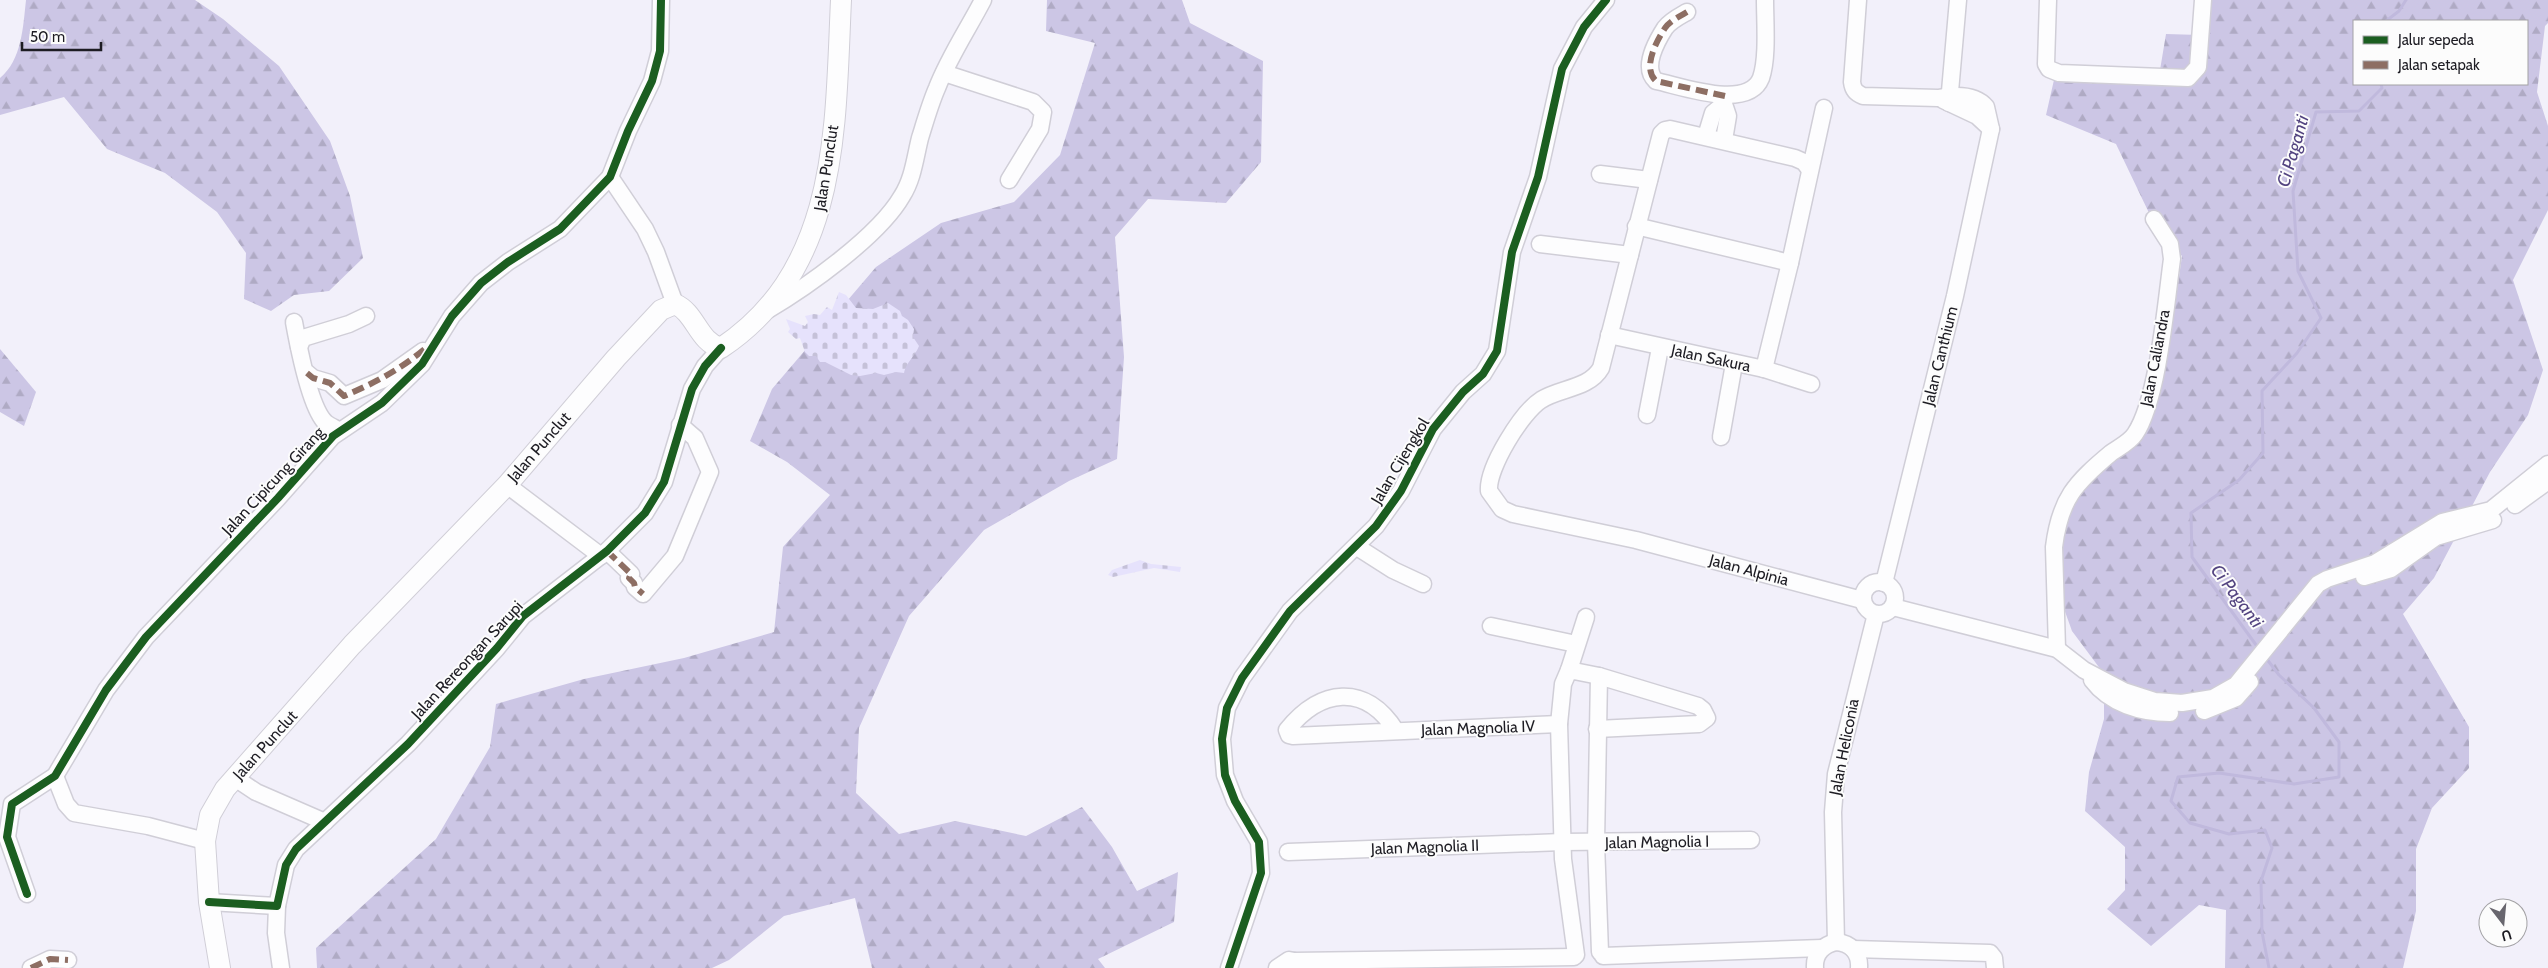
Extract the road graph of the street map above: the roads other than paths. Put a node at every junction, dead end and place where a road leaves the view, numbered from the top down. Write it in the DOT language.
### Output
graph roads {
  1 [pos="661,0"];
  2 [pos="841,0"];
  3 [pos="984,0"];
  4 [pos="1606,0"];
  5 [pos="1765,0"];
  6 [pos="1858,0"];
  7 [pos="1958,0"];
  8 [pos="2048,0"];
  9 [pos="2203,0"];
  10 [pos="1687,12"];
  11 [pos="944,73"];
  12 [pos="1946,99"];
  13 [pos="1724,100"];
  14 [pos="1824,108"];
  15 [pos="1706,136"];
  16 [pos="1724,140"];
  17 [pos="1810,170"];
  18 [pos="1600,174"];
  19 [pos="610,177"];
  20 [pos="1010,180"];
  21 [pos="1649,180"];
  22 [pos="2154,219"];
  23 [pos="1636,226"];
  24 [pos="1540,244"];
  25 [pos="1630,255"];
  26 [pos="1790,263"];
  27 [pos="675,304"];
  28 [pos="763,313"];
  29 [pos="366,316"];
  30 [pos="294,322"];
  31 [pos="1609,335"];
  32 [pos="440,336"];
  33 [pos="299,347"];
  34 [pos="721,348"];
  35 [pos="1660,348"];
  36 [pos="1734,364"];
  37 [pos="1764,369"];
  38 [pos="307,373"];
  39 [pos="1811,384"];
  40 [pos="1647,415"];
  41 [pos="680,425"];
  42 [pos="340,431"];
  43 [pos="1721,437"];
  44 [pos="2548,464"];
  45 [pos="2548,481"];
  46 [pos="506,485"];
  47 [pos="1357,547"];
  48 [pos="604,554"];
  49 [pos="1884,583"];
  50 [pos="1424,584"];
  51 [pos="1862,600"];
  52 [pos="2309,603"];
  53 [pos="1893,607"];
  54 [pos="1876,614"];
  55 [pos="1586,617"];
  56 [pos="1491,626"];
  57 [pos="1576,644"];
  58 [pos="2057,649"];
  59 [pos="1569,670"];
  60 [pos="1600,676"];
  61 [pos="1559,724"];
  62 [pos="1597,729"];
  63 [pos="1396,731"];
  64 [pos="54,776"];
  65 [pos="235,778"];
  66 [pos="325,822"];
  67 [pos="2,838"];
  68 [pos="1751,840"];
  69 [pos="205,841"];
  70 [pos="1562,842"];
  71 [pos="1596,843"];
  72 [pos="1288,852"];
  73 [pos="27,894"];
  74 [pos="209,902"];
  75 [pos="276,906"];
  76 [pos="1853,948"];
  77 [pos="1822,954"];
  78 [pos="68,960"];
  79 [pos="1603,960"];
  80 [pos="1573,961"];
  81 [pos="1298,965"];
  82 [pos="1233,967"];
  83 [pos="31,968"];
  84 [pos="220,968"];
  85 [pos="281,968"];
  86 [pos="1277,968"];
  87 [pos="1381,968"];
  88 [pos="1859,968"];
  89 [pos="1995,968"];
  1 -- 19 [label="street"];
  2 -- 28 [label="main road, Jalan Punclut"];
  3 -- 11 [label="street"];
  4 -- 47 [label="street, Jalan Cijengkol"];
  5 -- 13 [label="street"];
  6 -- 12 [label="street, Jalan Canthium"];
  7 -- 12 [label="street"];
  8 -- 9 [label="street"];
  10 -- 13 [label="street"];
  11 -- 20 [label="street"];
  11 -- 28 [label="street"];
  12 -- 49 [label="street, Jalan Canthium"];
  13 -- 15 [label="street"];
  13 -- 16 [label="street"];
  14 -- 17 [label="street"];
  15 -- 16 [label="street"];
  15 -- 21 [label="street"];
  16 -- 17 [label="street"];
  17 -- 26 [label="street"];
  18 -- 21 [label="street"];
  19 -- 27 [label="street"];
  19 -- 32 [label="street, Jalan Cipicung Girang"];
  21 -- 23 [label="street"];
  22 -- 58 [label="street, Jalan Caliandra"];
  23 -- 25 [label="street"];
  23 -- 26 [label="street"];
  24 -- 25 [label="street"];
  25 -- 31 [label="street"];
  26 -- 37 [label="street"];
  27 -- 34 [label="main road"];
  27 -- 46 [label="main road, Jalan Punclut"];
  28 -- 34 [label="main road, Jalan Punclut"];
  29 -- 33 [label="street"];
  30 -- 33 [label="street"];
  31 -- 35 [label="street, Jalan Sakura"];
  31 -- 51 [label="street, Jalan Alpinia"];
  32 -- 38 [label="street"];
  32 -- 42 [label="street, Jalan Cipicung Girang"];
  33 -- 38 [label="street"];
  34 -- 41 [label="street, Jalan Rereongan Sarupi"];
  35 -- 36 [label="street, Jalan Sakura"];
  35 -- 40 [label="street"];
  36 -- 37 [label="street, Jalan Sakura"];
  36 -- 43 [label="street"];
  37 -- 39 [label="street, Jalan Sakura"];
  38 -- 42 [label="street"];
  41 -- 48 [label="street, Jalan Rereongan Sarupi"];
  41 -- 48 [label="street"];
  42 -- 64 [label="street, Jalan Cipicung Girang"];
  44 -- 52 [label="street"];
  45 -- 52 [label="street"];
  46 -- 48 [label="street"];
  46 -- 65 [label="main road, Jalan Punclut"];
  47 -- 50 [label="street"];
  47 -- 82 [label="street, Jalan Cijengkol"];
  48 -- 66 [label="street, Jalan Rereongan Sarupi"];
  49 -- 51 [label="street"];
  49 -- 53 [label="street"];
  51 -- 54 [label="street"];
  52 -- 58 [label="street"];
  53 -- 54 [label="street"];
  53 -- 58 [label="street"];
  54 -- 77 [label="street, Jalan Heliconia"];
  55 -- 57 [label="street"];
  56 -- 57 [label="street"];
  57 -- 59 [label="street"];
  59 -- 60 [label="street"];
  59 -- 61 [label="street"];
  60 -- 62 [label="street"];
  60 -- 62 [label="street"];
  61 -- 63 [label="street, Jalan Magnolia IV"];
  61 -- 70 [label="street"];
  62 -- 71 [label="street"];
  63 -- 63 [label="street, Jalan Magnolia IV"];
  64 -- 67 [label="street"];
  64 -- 69 [label="street"];
  65 -- 66 [label="street"];
  65 -- 69 [label="main road, Jalan Punclut"];
  66 -- 75 [label="street, Jalan Rereongan Sarupi"];
  67 -- 73 [label="street"];
  68 -- 71 [label="street, Jalan Magnolia I"];
  69 -- 74 [label="main road, Jalan Punclut"];
  70 -- 71 [label="street, Jalan Magnolia I"];
  70 -- 72 [label="street, Jalan Magnolia II"];
  70 -- 80 [label="street"];
  71 -- 79 [label="street"];
  74 -- 75 [label="street"];
  74 -- 84 [label="main road, Jalan Punclut"];
  75 -- 85 [label="street, Jalan Rereongan Sarupi"];
  76 -- 77 [label="street"];
  76 -- 88 [label="street"];
  76 -- 89 [label="street"];
  77 -- 79 [label="street"];
  78 -- 83 [label="street"];
  79 -- 80 [label="street"];
  80 -- 81 [label="street"];
  80 -- 87 [label="street"];
  81 -- 86 [label="street"];
}
